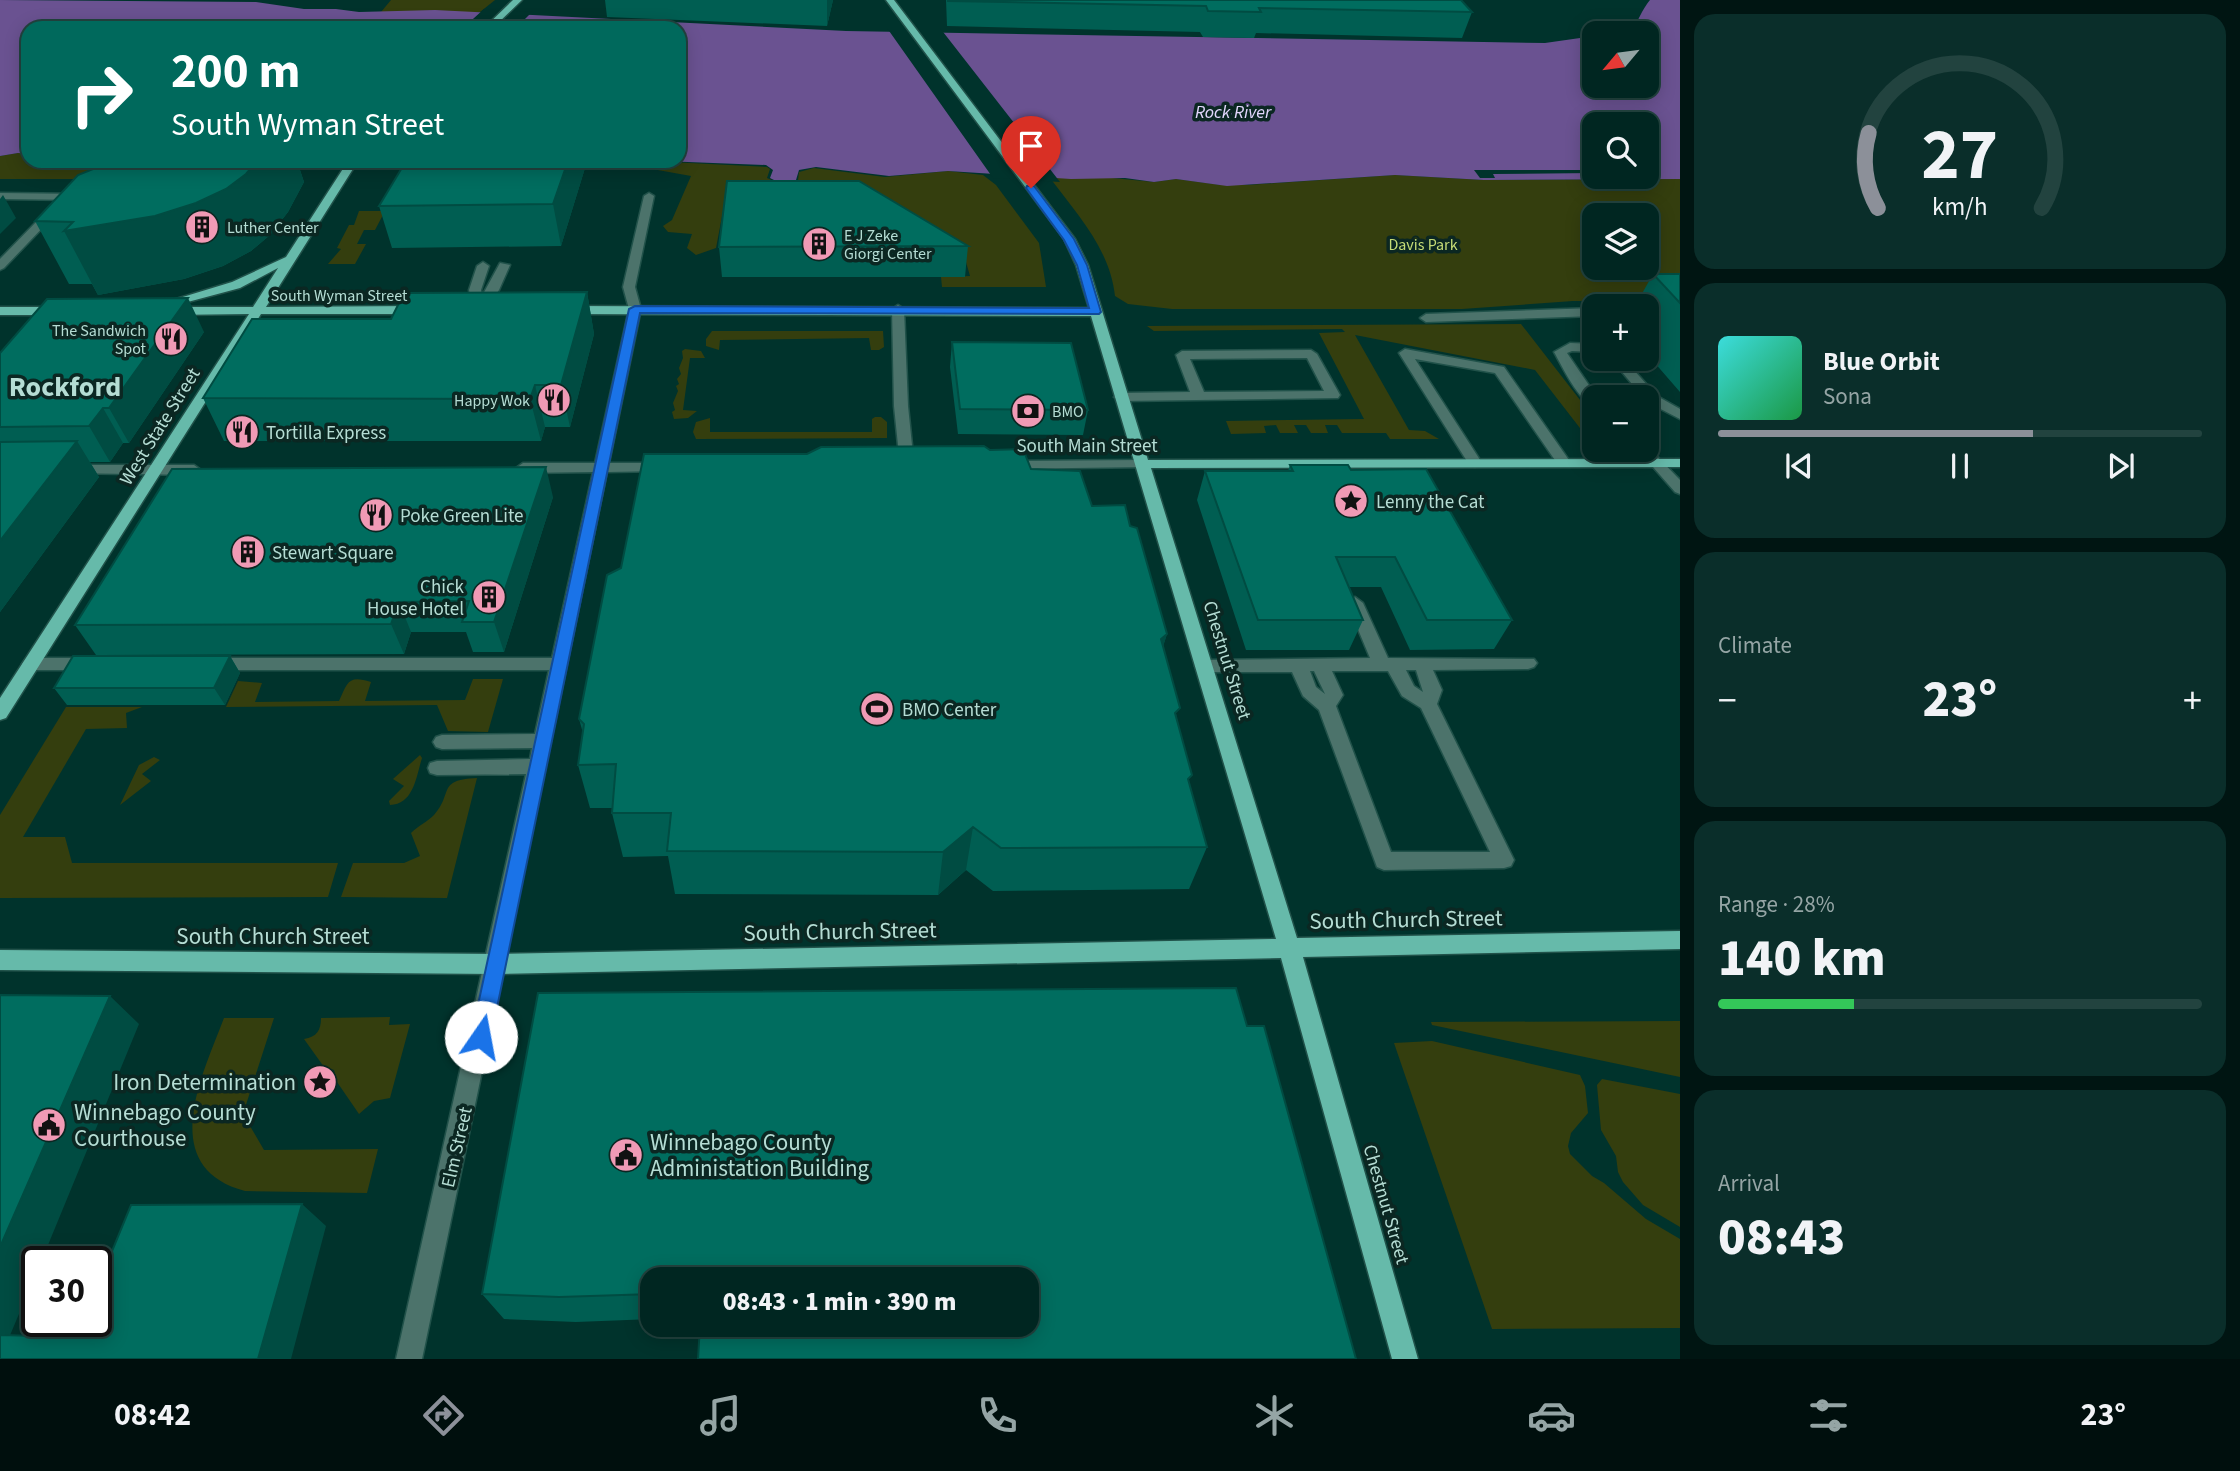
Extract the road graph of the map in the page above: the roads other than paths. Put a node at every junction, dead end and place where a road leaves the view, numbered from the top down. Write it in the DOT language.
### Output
graph roads {
  1 [pos="518,0"];
  2 [pos="890,0"];
  3 [pos="495,21"];
  4 [pos="348,168"];
  5 [pos="0,196"];
  6 [pos="649,196"];
  7 [pos="94,198"];
  8 [pos="43,221"];
  9 [pos="289,259"];
  10 [pos="504,265"];
  11 [pos="0,266"];
  12 [pos="483,266"];
  13 [pos="635,309"];
  14 [pos="898,309"];
  15 [pos="426,310"];
  16 [pos="556,310"];
  17 [pos="0,311"];
  18 [pos="75,311"];
  19 [pos="256,311"];
  20 [pos="1095,312"];
  21 [pos="1582,313"];
  22 [pos="1426,318"];
  23 [pos="1582,348"];
  24 [pos="1626,371"];
  25 [pos="1637,385"];
  26 [pos="1582,387"];
  27 [pos="1121,397"];
  28 [pos="1199,397"];
  29 [pos="1659,406"];
  30 [pos="1680,415"];
  31 [pos="1475,463"];
  32 [pos="1564,463"];
  33 [pos="1657,463"];
  34 [pos="1680,463"];
  35 [pos="1143,464"];
  36 [pos="907,465"];
  37 [pos="989,465"];
  38 [pos="601,467"];
  39 [pos="673,467"];
  40 [pos="508,468"];
  41 [pos="52,470"];
  42 [pos="157,470"];
  43 [pos="211,470"];
  44 [pos="1680,489"];
  45 [pos="1355,603"];
  46 [pos="1528,663"];
  47 [pos="32,664"];
  48 [pos="105,664"];
  49 [pos="201,664"];
  50 [pos="559,664"];
  51 [pos="1388,665"];
  52 [pos="1422,665"];
  53 [pos="1205,667"];
  54 [pos="1299,667"];
  55 [pos="1321,667"];
  56 [pos="1428,704"];
  57 [pos="1327,706"];
  58 [pos="0,713"];
  59 [pos="543,741"];
  60 [pos="442,742"];
  61 [pos="538,766"];
  62 [pos="437,768"];
  63 [pos="1680,940"];
  64 [pos="1289,947"];
  65 [pos="0,960"];
  66 [pos="497,964"];
  67 [pos="409,1359"];
  68 [pos="1405,1359"];
  1 -- 3 [label="main road"];
  2 -- 20 [label="main road, Chestnut Street"];
  4 -- 9 [label="main road, West State Street"];
  5 -- 7 [label="street"];
  6 -- 13 [label="street, Elm Street"];
  8 -- 11 [label="street"];
  9 -- 19 [label="main road, West State Street"];
  9 -- 19 [label="main road, South Wyman Street"];
  10 -- 12 [label="street"];
  13 -- 14 [label="main road"];
  13 -- 16 [label="main road"];
  13 -- 38 [label="street, Elm Street"];
  14 -- 20 [label="main road"];
  14 -- 36 [label="street"];
  15 -- 19 [label="main road, South Wyman Street"];
  17 -- 18 [label="main road"];
  19 -- 42 [label="main road, West State Street"];
  20 -- 27 [label="main road, Chestnut Street"];
  21 -- 22 [label="street"];
  23 -- 26 [label="street"];
  24 -- 25 [label="street"];
  27 -- 28 [label="street"];
  27 -- 35 [label="main road, Chestnut Street"];
  28 -- 28 [label="street"];
  29 -- 30 [label="street"];
  31 -- 32 [label="main road, South Main Street"];
  31 -- 32 [label="street"];
  31 -- 35 [label="main road, South Main Street"];
  32 -- 33 [label="main road, South Main Street"];
  33 -- 34 [label="main road, South Main Street"];
  33 -- 44 [label="street"];
  35 -- 37 [label="street, South Main Street"];
  35 -- 53 [label="main road, Chestnut Street"];
  38 -- 39 [label="street"];
  38 -- 40 [label="street"];
  38 -- 50 [label="street, Elm Street"];
  41 -- 42 [label="street"];
  42 -- 43 [label="street"];
  42 -- 47 [label="main road, West State Street"];
  45 -- 51 [label="street"];
  46 -- 52 [label="street"];
  47 -- 48 [label="street"];
  47 -- 58 [label="main road, West State Street"];
  49 -- 50 [label="street"];
  50 -- 59 [label="street, Elm Street"];
  51 -- 52 [label="street"];
  51 -- 55 [label="street"];
  51 -- 56 [label="street"];
  52 -- 56 [label="street"];
  53 -- 54 [label="street"];
  53 -- 64 [label="main road, Chestnut Street"];
  54 -- 55 [label="street"];
  54 -- 57 [label="street"];
  55 -- 57 [label="street"];
  56 -- 57 [label="street"];
  59 -- 60 [label="street"];
  59 -- 61 [label="street, Elm Street"];
  61 -- 62 [label="street"];
  61 -- 66 [label="street, Elm Street"];
  63 -- 64 [label="main road, South Church Street"];
  64 -- 66 [label="main road, South Church Street"];
  64 -- 68 [label="main road, Chestnut Street"];
  65 -- 66 [label="main road, South Church Street"];
  66 -- 67 [label="street, Elm Street"];
}
